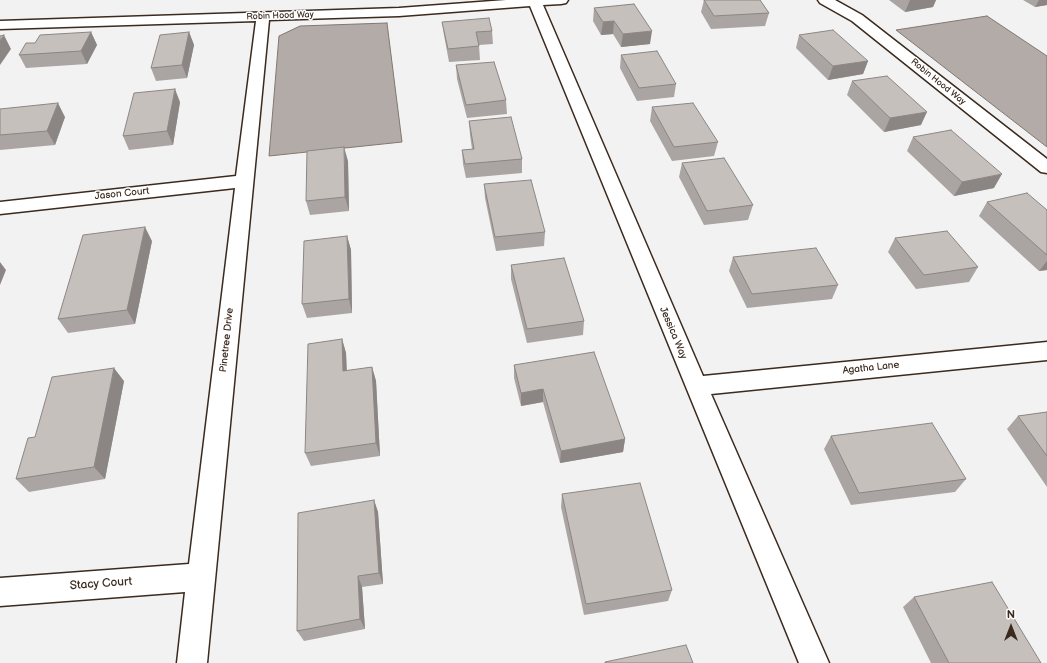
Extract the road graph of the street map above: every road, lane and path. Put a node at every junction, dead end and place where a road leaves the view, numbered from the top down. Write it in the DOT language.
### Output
graph roads {
  1 [pos="561,0"];
  2 [pos="825,0"];
  3 [pos="535,2"];
  4 [pos="263,16"];
  5 [pos="0,25"];
  6 [pos="1047,168"];
  7 [pos="244,181"];
  8 [pos="0,208"];
  9 [pos="1047,351"];
  10 [pos="696,386"];
  11 [pos="201,577"];
  12 [pos="0,592"];
  13 [pos="192,663"];
  14 [pos="814,663"];
  1 -- 3 [label="street, Robin Hood Way"];
  2 -- 6 [label="street, Robin Hood Way"];
  3 -- 4 [label="street, Robin Hood Way"];
  3 -- 10 [label="street, Jessica Way"];
  4 -- 5 [label="street, Robin Hood Way"];
  4 -- 7 [label="street, Pinetree Drive"];
  7 -- 8 [label="street, Jason Court"];
  7 -- 11 [label="street, Pinetree Drive"];
  9 -- 10 [label="street, Agatha Lane"];
  10 -- 14 [label="street, Jessica Way"];
  11 -- 12 [label="street, Stacy Court"];
  11 -- 13 [label="street, Pinetree Drive"];
}
